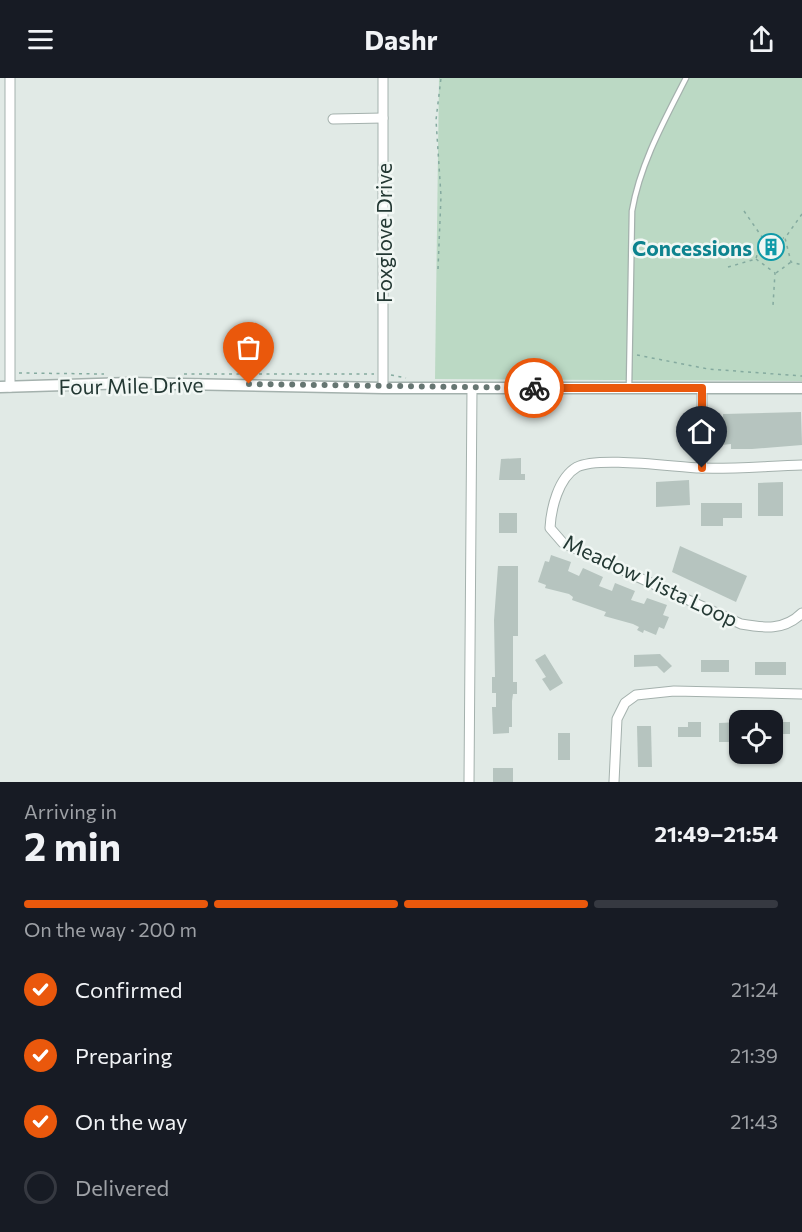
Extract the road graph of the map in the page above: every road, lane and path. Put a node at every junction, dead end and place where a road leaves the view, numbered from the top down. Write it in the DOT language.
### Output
graph roads {
  1 [pos="10,78"];
  2 [pos="383,78"];
  3 [pos="441,78"];
  4 [pos="686,78"];
  5 [pos="383,118"];
  6 [pos="333,119"];
  7 [pos="744,212"];
  8 [pos="802,214"];
  9 [pos="762,237"];
  10 [pos="785,238"];
  11 [pos="756,259"];
  12 [pos="791,261"];
  13 [pos="802,265"];
  14 [pos="728,267"];
  15 [pos="438,268"];
  16 [pos="775,273"];
  17 [pos="773,304"];
  18 [pos="628,354"];
  19 [pos="10,374"];
  20 [pos="106,374"];
  21 [pos="178,374"];
  22 [pos="383,374"];
  23 [pos="802,376"];
  24 [pos="5,387"];
  25 [pos="629,387"];
  26 [pos="383,388"];
  27 [pos="416,388"];
  28 [pos="472,388"];
  29 [pos="702,388"];
  30 [pos="802,388"];
  31 [pos="802,465"];
  32 [pos="702,468"];
  33 [pos="802,614"];
  34 [pos="802,694"];
  35 [pos="468,782"];
  36 [pos="614,782"];
  1 -- 19 [label="street"];
  2 -- 5 [label="street, Foxglove Drive"];
  3 -- 15 [label="path"];
  4 -- 18 [label="lane"];
  5 -- 6 [label="street"];
  5 -- 22 [label="street, Foxglove Drive"];
  7 -- 9 [label="path"];
  8 -- 10 [label="path"];
  9 -- 10 [label="path"];
  9 -- 11 [label="path"];
  10 -- 12 [label="path"];
  11 -- 14 [label="path"];
  11 -- 16 [label="path"];
  12 -- 13 [label="path"];
  12 -- 16 [label="path"];
  16 -- 17 [label="path"];
  18 -- 23 [label="path"];
  18 -- 25 [label="lane"];
  19 -- 20 [label="path"];
  19 -- 24 [label="street"];
  21 -- 22 [label="path"];
  22 -- 26 [label="street, Foxglove Drive"];
  22 -- 27 [label="path"];
  24 -- 26 [label="street, Four Mile Drive"];
  25 -- 28 [label="street, Four Mile Drive"];
  25 -- 29 [label="street, Four Mile Drive"];
  26 -- 27 [label="street, Four Mile Drive"];
  27 -- 28 [label="street, Four Mile Drive"];
  28 -- 35 [label="street"];
  29 -- 30 [label="street, Four Mile Drive"];
  29 -- 32 [label="street"];
  31 -- 32 [label="street, Meadow Vista Loop"];
  32 -- 33 [label="street, Meadow Vista Loop"];
  34 -- 36 [label="street"];
}
